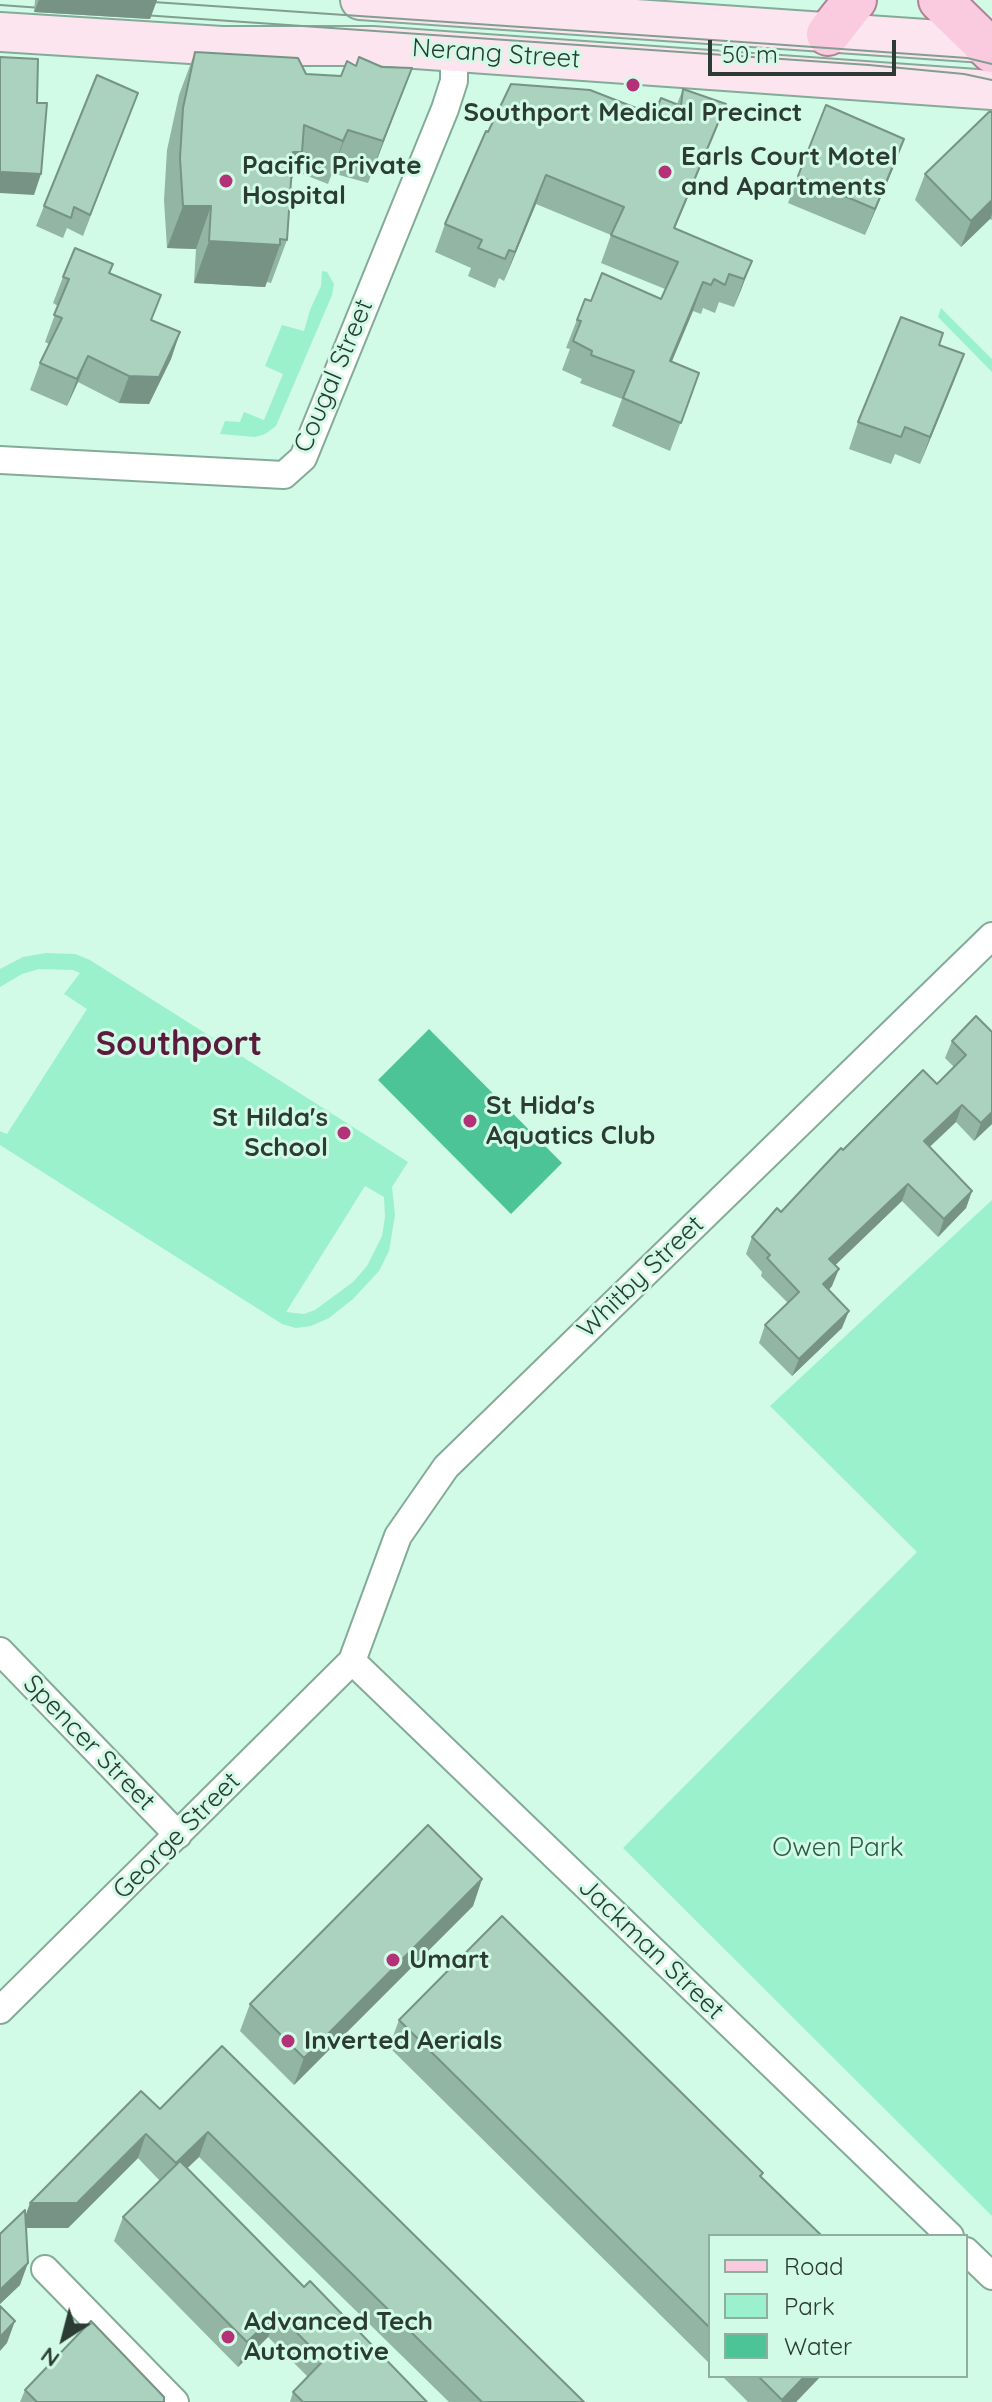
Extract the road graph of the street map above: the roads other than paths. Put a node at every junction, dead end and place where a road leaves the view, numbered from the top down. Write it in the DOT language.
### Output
graph roads {
  1 [pos="360,0"];
  2 [pos="855,0"];
  3 [pos="940,0"];
  4 [pos="0,32"];
  5 [pos="828,34"];
  6 [pos="989,46"];
  7 [pos="454,51"];
  8 [pos="992,90"];
  9 [pos="0,460"];
  10 [pos="992,936"];
  11 [pos="0,1651"];
  12 [pos="352,1661"];
  13 [pos="178,1835"];
  14 [pos="0,2010"];
  15 [pos="948,2234"];
  16 [pos="968,2253"];
  17 [pos="45,2269"];
  18 [pos="992,2276"];
  19 [pos="175,2402"];
  1 -- 5 [label="main road, Nerang Street"];
  2 -- 5 [label="main road"];
  3 -- 6 [label="main road"];
  4 -- 7 [label="main road, Nerang Street"];
  5 -- 6 [label="main road, Nerang Street"];
  7 -- 8 [label="main road, Nerang Street"];
  7 -- 9 [label="street, Cougal Street"];
  10 -- 12 [label="street, Whitby Street"];
  11 -- 13 [label="street, Spencer Street"];
  12 -- 13 [label="street, George Street"];
  12 -- 15 [label="street, Jackman Street"];
  13 -- 14 [label="street, George Street"];
  16 -- 18 [label="street"];
  17 -- 19 [label="street"];
}
